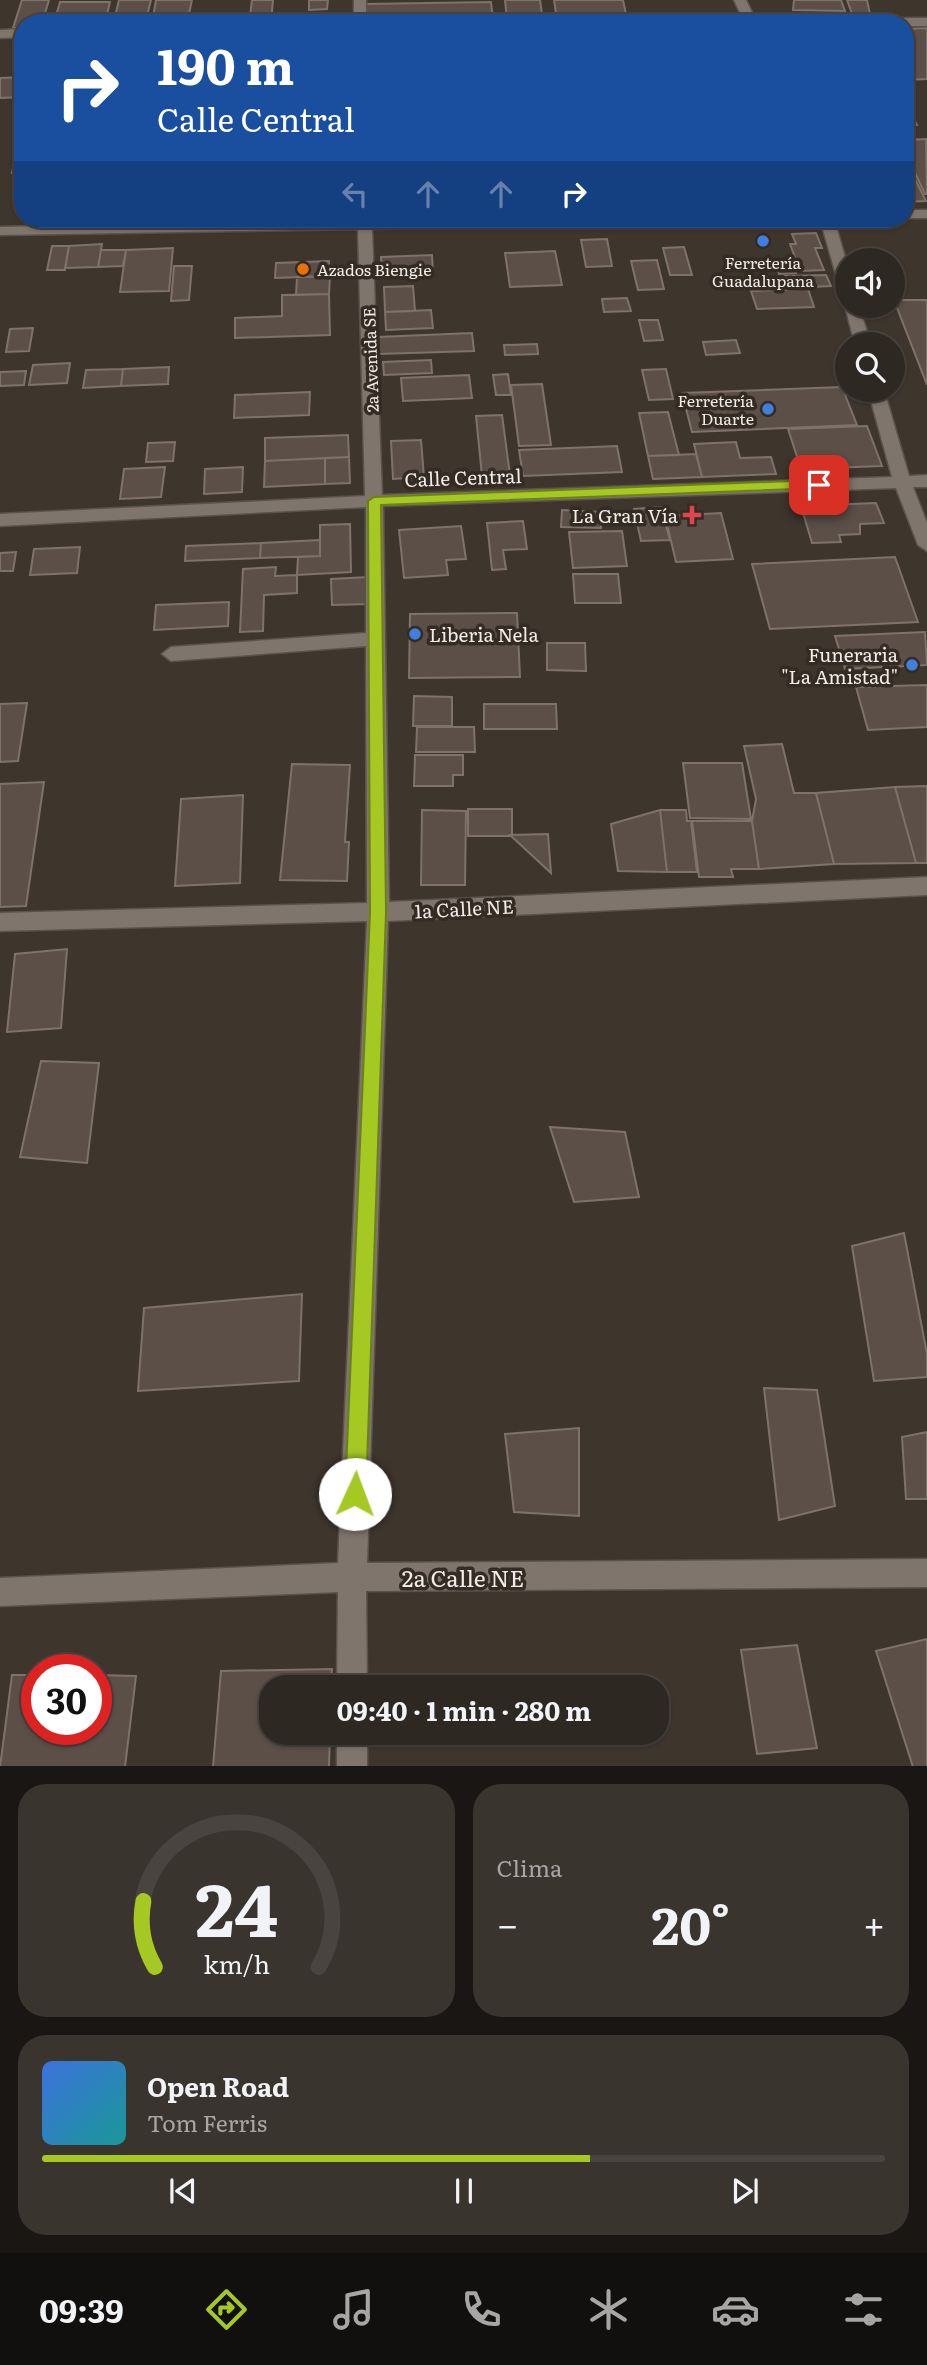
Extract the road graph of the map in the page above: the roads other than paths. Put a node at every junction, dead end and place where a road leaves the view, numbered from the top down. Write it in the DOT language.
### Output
graph roads {
  1 [pos="122,228"];
  2 [pos="365,228"];
  3 [pos="830,228"];
  4 [pos="0,231"];
  5 [pos="835,248"];
  6 [pos="879,402"];
  7 [pos="902,481"];
  8 [pos="927,481"];
  9 [pos="374,501"];
  10 [pos="0,520"];
  11 [pos="927,545"];
  12 [pos="376,639"];
  13 [pos="171,654"];
  14 [pos="927,886"];
  15 [pos="378,912"];
  16 [pos="0,922"];
  17 [pos="927,1573"];
  18 [pos="352,1577"];
  19 [pos="0,1592"];
  20 [pos="352,1675"];
  21 [pos="352,1745"];
  22 [pos="352,1766"];
  1 -- 4 [label="street"];
  2 -- 9 [label="street, 2a Avenida SE"];
  3 -- 5 [label="street"];
  6 -- 7 [label="street"];
  7 -- 8 [label="street, Calle Central"];
  7 -- 9 [label="street, Calle Central"];
  7 -- 11 [label="street"];
  9 -- 10 [label="street, Calle Central"];
  9 -- 12 [label="street, 2a Avenida SE"];
  12 -- 13 [label="street"];
  12 -- 15 [label="street, 2a Avenida SE"];
  14 -- 15 [label="street, 1a Calle NE"];
  15 -- 16 [label="street, 1a Calle NE"];
  15 -- 18 [label="street, 2a Avenida SE"];
  17 -- 18 [label="street, 2a Calle NE"];
  18 -- 19 [label="street, 2a Calle NE"];
  18 -- 20 [label="street, 2a Avenida SE"];
  21 -- 22 [label="street"];
}
